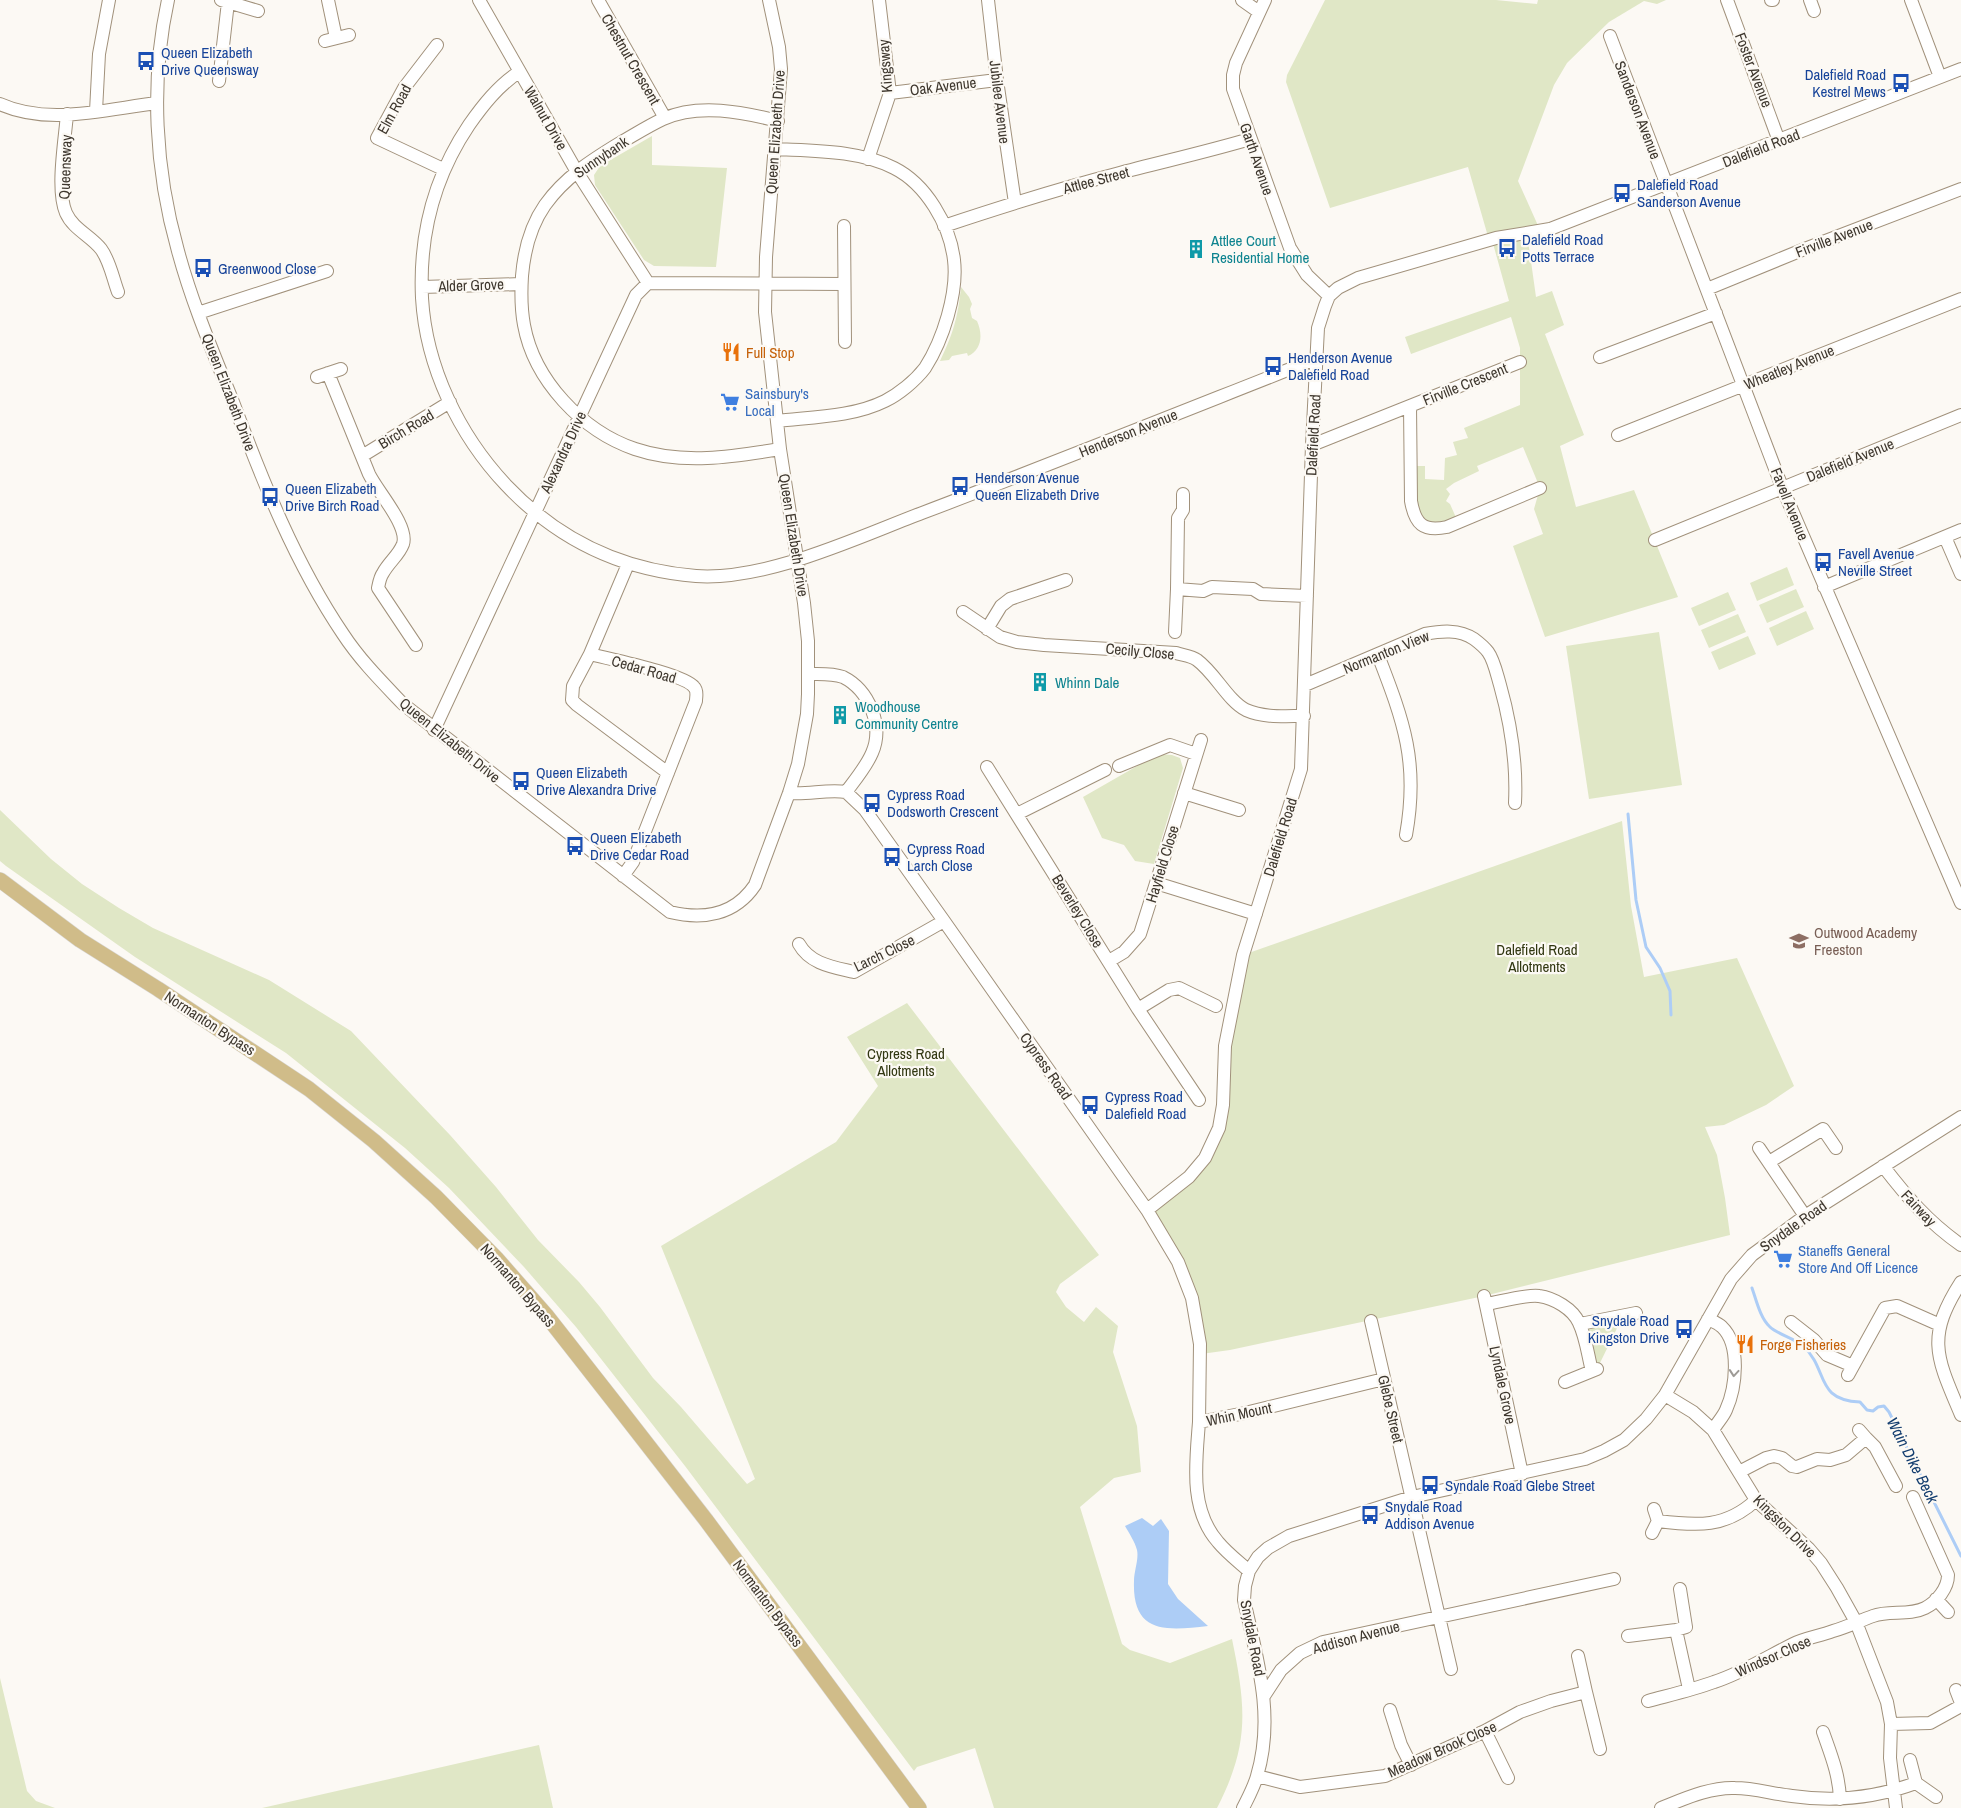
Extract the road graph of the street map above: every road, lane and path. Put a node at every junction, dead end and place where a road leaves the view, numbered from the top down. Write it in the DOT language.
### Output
graph roads {
  1 [pos="109,0"];
  2 [pos="168,0"];
  3 [pos="328,0"];
  4 [pos="479,0"];
  5 [pos="598,0"];
  6 [pos="769,0"];
  7 [pos="878,0"];
  8 [pos="988,0"];
  9 [pos="1242,0"];
  10 [pos="1727,0"];
  11 [pos="1911,0"];
  12 [pos="224,1"];
  13 [pos="1262,6"];
  14 [pos="258,11"];
  15 [pos="1610,36"];
  16 [pos="337,38"];
  17 [pos="437,45"];
  18 [pos="1961,69"];
  19 [pos="520,72"];
  20 [pos="1940,77"];
  21 [pos="997,80"];
  22 [pos="219,81"];
  23 [pos="890,93"];
  24 [pos="157,103"];
  25 [pos="0,104"];
  26 [pos="96,111"];
  27 [pos="67,114"];
  28 [pos="665,118"];
  29 [pos="778,121"];
  30 [pos="1250,139"];
  31 [pos="1779,141"];
  32 [pos="775,149"];
  33 [pos="868,158"];
  34 [pos="443,169"];
  35 [pos="577,172"];
  36 [pos="1666,184"];
  37 [pos="1961,189"];
  38 [pos="1014,203"];
  39 [pos="844,226"];
  40 [pos="944,226"];
  41 [pos="327,271"];
  42 [pos="648,283"];
  43 [pos="521,284"];
  44 [pos="844,284"];
  45 [pos="765,285"];
  46 [pos="422,287"];
  47 [pos="1707,289"];
  48 [pos="118,292"];
  49 [pos="1329,296"];
  50 [pos="1961,299"];
  51 [pos="198,313"];
  52 [pos="1716,313"];
  53 [pos="845,342"];
  54 [pos="1600,357"];
  55 [pos="1318,358"];
  56 [pos="1520,362"];
  57 [pos="341,369"];
  58 [pos="1744,386"];
  59 [pos="450,402"];
  60 [pos="1410,406"];
  61 [pos="1961,415"];
  62 [pos="580,416"];
  63 [pos="777,422"];
  64 [pos="1618,435"];
  65 [pos="1312,445"];
  66 [pos="780,449"];
  67 [pos="362,456"];
  68 [pos="1782,487"];
  69 [pos="1540,488"];
  70 [pos="1183,494"];
  71 [pos="535,512"];
  72 [pos="1961,530"];
  73 [pos="1945,537"];
  74 [pos="1655,540"];
  75 [pos="797,560"];
  76 [pos="628,564"];
  77 [pos="1961,574"];
  78 [pos="1066,580"];
  79 [pos="1824,587"];
  80 [pos="1177,590"];
  81 [pos="1307,596"];
  82 [pos="963,612"];
  83 [pos="986,629"];
  84 [pos="1175,632"];
  85 [pos="416,645"];
  86 [pos="590,654"];
  87 [pos="1378,655"];
  88 [pos="808,674"];
  89 [pos="1305,685"];
  90 [pos="1304,716"];
  91 [pos="434,730"];
  92 [pos="1201,740"];
  93 [pos="1196,754"];
  94 [pos="1119,766"];
  95 [pos="987,767"];
  96 [pos="1105,770"];
  97 [pos="668,773"];
  98 [pos="846,792"];
  99 [pos="789,793"];
  100 [pos="1184,793"];
  101 [pos="1515,803"];
  102 [pos="1239,810"];
  103 [pos="1016,814"];
  104 [pos="1406,835"];
  105 [pos="624,876"];
  106 [pos="0,880"];
  107 [pos="1156,883"];
  108 [pos="1961,903"];
  109 [pos="1256,914"];
  110 [pos="944,922"];
  111 [pos="799,944"];
  112 [pos="1109,961"];
  113 [pos="1216,1006"];
  114 [pos="1138,1009"];
  115 [pos="1199,1100"];
  116 [pos="1961,1117"];
  117 [pos="1759,1148"];
  118 [pos="1836,1148"];
  119 [pos="1769,1162"];
  120 [pos="1883,1166"];
  121 [pos="1147,1210"];
  122 [pos="1805,1216"];
  123 [pos="1961,1245"];
  124 [pos="1961,1282"];
  125 [pos="1632,1318"];
  126 [pos="1708,1319"];
  127 [pos="1371,1321"];
  128 [pos="1791,1322"];
  129 [pos="1580,1324"];
  130 [pos="1940,1325"];
  131 [pos="1384,1379"];
  132 [pos="1565,1382"];
  133 [pos="1665,1395"];
  134 [pos="1961,1415"];
  135 [pos="1199,1422"];
  136 [pos="1713,1430"];
  137 [pos="1739,1472"];
  138 [pos="1522,1474"];
  139 [pos="1896,1486"];
  140 [pos="1412,1497"];
  141 [pos="1913,1497"];
  142 [pos="1756,1500"];
  143 [pos="1652,1533"];
  144 [pos="1249,1571"];
  145 [pos="1614,1579"];
  146 [pos="1680,1589"];
  147 [pos="1936,1600"];
  148 [pos="1948,1612"];
  149 [pos="1439,1616"];
  150 [pos="1856,1622"];
  151 [pos="1676,1630"];
  152 [pos="1628,1636"];
  153 [pos="1578,1656"];
  154 [pos="1451,1669"];
  155 [pos="1689,1689"];
  156 [pos="1956,1690"];
  157 [pos="1586,1692"];
  158 [pos="1264,1696"];
  159 [pos="1648,1701"];
  160 [pos="1961,1704"];
  161 [pos="1390,1710"];
  162 [pos="1891,1724"];
  163 [pos="1485,1731"];
  164 [pos="1823,1732"];
  165 [pos="1600,1749"];
  166 [pos="1910,1760"];
  167 [pos="1411,1765"];
  168 [pos="1257,1776"];
  169 [pos="1508,1778"];
  170 [pos="1916,1783"];
  171 [pos="1892,1792"];
  172 [pos="1936,1797"];
  173 [pos="1840,1799"];
  174 [pos="1792,1802"];
  175 [pos="919,1808"];
  176 [pos="1243,1808"];
  177 [pos="1661,1808"];
  178 [pos="1896,1808"];
  1 -- 26 [label="street"];
  2 -- 24 [label="street, Queen Elizabeth Drive"];
  3 -- 16 [label="street"];
  4 -- 19 [label="street, Walnut Drive"];
  5 -- 28 [label="street, Chestnut Crescent"];
  6 -- 29 [label="street, Queen Elizabeth Drive"];
  7 -- 23 [label="street, Kingsway"];
  8 -- 21 [label="street, Jubilee Avenue"];
  9 -- 13 [label="street, Garth Avenue"];
  10 -- 31 [label="street, Foster Avenue"];
  11 -- 20 [label="street"];
  12 -- 14 [label="street"];
  12 -- 22 [label="street"];
  13 -- 30 [label="street, Garth Avenue"];
  15 -- 36 [label="street, Sanderson Avenue"];
  17 -- 34 [label="street, Elm Road"];
  18 -- 20 [label="street, Dalefield Road"];
  19 -- 34 [label="street, Henderson Avenue"];
  19 -- 35 [label="street, Walnut Drive"];
  20 -- 31 [label="street, Dalefield Road"];
  21 -- 23 [label="street, Oak Avenue"];
  21 -- 38 [label="street, Jubilee Avenue"];
  23 -- 33 [label="street, Kingsway"];
  24 -- 26 [label="street, Queensway"];
  24 -- 51 [label="street, Queen Elizabeth Drive"];
  25 -- 27 [label="street, Queensway"];
  26 -- 27 [label="street, Queensway"];
  27 -- 48 [label="street, Queensway"];
  28 -- 29 [label="street, Sunnybank"];
  28 -- 35 [label="street, Sunnybank"];
  29 -- 32 [label="street, Queen Elizabeth Drive"];
  30 -- 38 [label="street, Attlee Street"];
  30 -- 49 [label="street, Garth Avenue"];
  31 -- 36 [label="street, Dalefield Road"];
  32 -- 33 [label="street"];
  32 -- 45 [label="street, Queen Elizabeth Drive"];
  33 -- 40 [label="street"];
  34 -- 46 [label="street, Henderson Avenue"];
  35 -- 42 [label="street, Walnut Drive"];
  35 -- 43 [label="street, Sunnybank"];
  36 -- 47 [label="street, Favell Avenue"];
  36 -- 49 [label="street, Dalefield Road"];
  37 -- 47 [label="street, Firville Avenue"];
  38 -- 40 [label="street, Attlee Street"];
  39 -- 44 [label="street"];
  40 -- 63 [label="street"];
  41 -- 51 [label="street"];
  42 -- 45 [label="street"];
  42 -- 62 [label="street, Alexandra Drive"];
  43 -- 46 [label="street, Alder Grove"];
  43 -- 62 [label="street, Sunnybank"];
  44 -- 45 [label="street"];
  44 -- 53 [label="street"];
  45 -- 63 [label="street, Queen Elizabeth Drive"];
  46 -- 59 [label="street, Henderson Avenue"];
  47 -- 52 [label="street, Favell Avenue"];
  49 -- 55 [label="street, Dalefield Road"];
  50 -- 58 [label="street, Wheatley Avenue"];
  51 -- 91 [label="street, Queen Elizabeth Drive"];
  52 -- 54 [label="street"];
  52 -- 58 [label="street, Favell Avenue"];
  55 -- 65 [label="street, Dalefield Road"];
  55 -- 75 [label="street, Henderson Avenue"];
  56 -- 60 [label="street, Firville Crescent"];
  57 -- 67 [label="street, Birch Road"];
  58 -- 64 [label="street, Wheatley Avenue"];
  58 -- 68 [label="street, Favell Avenue"];
  59 -- 67 [label="street, Birch Road"];
  59 -- 71 [label="street, Henderson Avenue"];
  60 -- 65 [label="street, Firville Crescent"];
  60 -- 69 [label="street, Firville Crescent"];
  61 -- 68 [label="street, Dalefield Avenue"];
  62 -- 66 [label="street, Sunnybank"];
  62 -- 71 [label="street, Alexandra Drive"];
  63 -- 66 [label="street, Queen Elizabeth Drive"];
  65 -- 81 [label="street, Dalefield Road"];
  66 -- 75 [label="street, Queen Elizabeth Drive"];
  67 -- 85 [label="street, Birch Road"];
  68 -- 74 [label="street, Dalefield Avenue"];
  68 -- 79 [label="street, Favell Avenue"];
  70 -- 80 [label="street"];
  71 -- 76 [label="street, Henderson Avenue"];
  71 -- 91 [label="street, Alexandra Drive"];
  72 -- 73 [label="street"];
  73 -- 77 [label="street"];
  73 -- 79 [label="street"];
  75 -- 76 [label="street, Henderson Avenue"];
  75 -- 88 [label="street, Queen Elizabeth Drive"];
  76 -- 86 [label="street, Cedar Road"];
  78 -- 83 [label="street"];
  79 -- 108 [label="street, Favell Avenue"];
  80 -- 81 [label="street"];
  80 -- 84 [label="street"];
  81 -- 89 [label="street, Dalefield Road"];
  82 -- 83 [label="street, Cecily Close"];
  83 -- 90 [label="street, Cecily Close"];
  86 -- 97 [label="street, Cedar Road"];
  86 -- 97 [label="street, Cedar Road"];
  87 -- 89 [label="street, Normanton View"];
  87 -- 101 [label="street, Normanton View"];
  87 -- 104 [label="street"];
  88 -- 98 [label="street"];
  88 -- 99 [label="street, Queen Elizabeth Drive"];
  89 -- 90 [label="street, Dalefield Road"];
  90 -- 109 [label="street, Dalefield Road"];
  91 -- 105 [label="street, Queen Elizabeth Drive"];
  92 -- 93 [label="street, Hayfield Close"];
  93 -- 94 [label="street"];
  93 -- 100 [label="street, Hayfield Close"];
  95 -- 103 [label="street, Beverley Close"];
  96 -- 103 [label="street"];
  97 -- 105 [label="street, Cedar Road"];
  98 -- 99 [label="street"];
  98 -- 110 [label="street, Cypress Road"];
  99 -- 105 [label="street, Queen Elizabeth Drive"];
  100 -- 102 [label="street"];
  100 -- 107 [label="street, Hayfield Close"];
  103 -- 112 [label="street, Beverley Close"];
  106 -- 175 [label="main road, Normanton Bypass"];
  107 -- 109 [label="street"];
  107 -- 112 [label="street, Hayfield Close"];
  109 -- 121 [label="street, Dalefield Road"];
  110 -- 111 [label="street, Larch Close"];
  110 -- 121 [label="street, Cypress Road"];
  112 -- 114 [label="street, Beverley Close"];
  113 -- 114 [label="street"];
  114 -- 115 [label="street, Beverley Close"];
  116 -- 120 [label="street, Snydale Road"];
  117 -- 119 [label="street"];
  118 -- 119 [label="street"];
  119 -- 122 [label="street"];
  120 -- 122 [label="street, Snydale Road"];
  120 -- 123 [label="street, Fairway"];
  121 -- 135 [label="street, Cypress Road"];
  122 -- 126 [label="street, Snydale Road"];
  124 -- 130 [label="street"];
  125 -- 129 [label="street"];
  126 -- 133 [label="street, Snydale Road"];
  126 -- 136 [label="street, one-way"];
  127 -- 131 [label="street, Glebe Street"];
  128 -- 130 [label="street"];
  129 -- 132 [label="street"];
  129 -- 138 [label="street, Lyndale Grove"];
  130 -- 134 [label="street"];
  131 -- 135 [label="street, Whin Mount"];
  131 -- 140 [label="street, Glebe Street"];
  133 -- 136 [label="street, Kingston Drive"];
  133 -- 138 [label="street, Snydale Road"];
  135 -- 144 [label="street, Whin Mount"];
  136 -- 137 [label="street, Kingston Drive"];
  137 -- 139 [label="street"];
  137 -- 142 [label="street, Kingston Drive"];
  138 -- 140 [label="street, Snydale Road"];
  140 -- 144 [label="street, Snydale Road"];
  140 -- 149 [label="street"];
  141 -- 147 [label="street"];
  142 -- 143 [label="street"];
  142 -- 150 [label="street, Kingston Drive"];
  144 -- 158 [label="street, Snydale Road"];
  145 -- 149 [label="street, Addison Avenue"];
  146 -- 151 [label="street"];
  147 -- 148 [label="street"];
  147 -- 150 [label="street"];
  149 -- 154 [label="street"];
  149 -- 158 [label="street, Addison Avenue"];
  150 -- 155 [label="street, Windsor Close"];
  150 -- 162 [label="street, Kingston Drive"];
  151 -- 152 [label="street"];
  151 -- 155 [label="street"];
  153 -- 157 [label="street"];
  155 -- 159 [label="street, Windsor Close"];
  156 -- 160 [label="street"];
  157 -- 163 [label="street, Meadow Brook Close"];
  157 -- 165 [label="street"];
  158 -- 168 [label="street, Snydale Road"];
  160 -- 162 [label="street"];
  161 -- 167 [label="street"];
  162 -- 171 [label="street, Kingston Drive"];
  163 -- 167 [label="street, Meadow Brook Close"];
  163 -- 169 [label="street"];
  164 -- 173 [label="street"];
  166 -- 170 [label="street"];
  167 -- 168 [label="street, Meadow Brook Close"];
  168 -- 176 [label="street, Snydale Road"];
  170 -- 171 [label="street"];
  170 -- 172 [label="street"];
  171 -- 173 [label="street"];
  171 -- 178 [label="street, Kingston Drive"];
  173 -- 174 [label="street"];
  174 -- 177 [label="street"];
}
